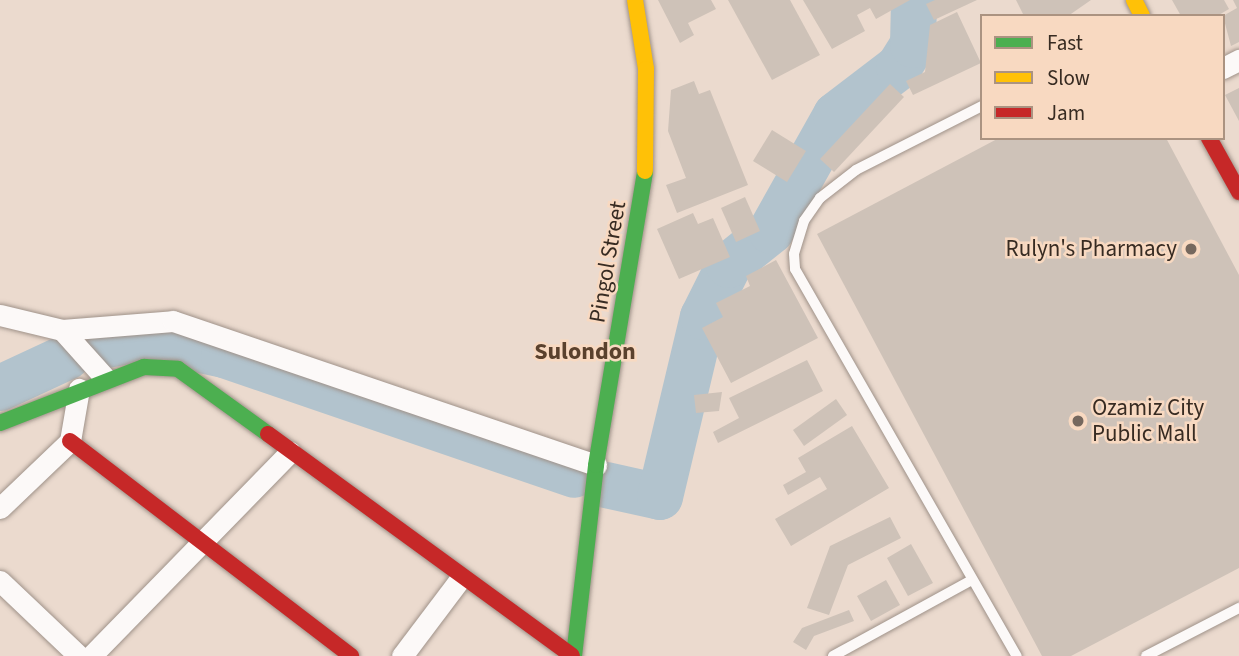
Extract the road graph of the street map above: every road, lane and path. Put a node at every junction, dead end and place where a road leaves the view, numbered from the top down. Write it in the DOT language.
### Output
graph roads {
  1 [pos="635,0"];
  2 [pos="980,107"];
  3 [pos="1210,140"];
  4 [pos="1239,192"];
  5 [pos="0,315"];
  6 [pos="62,330"];
  7 [pos="105,378"];
  8 [pos="79,389"];
  9 [pos="0,423"];
  10 [pos="70,441"];
  11 [pos="290,452"];
  12 [pos="596,465"];
  13 [pos="0,508"];
  14 [pos="201,545"];
  15 [pos="460,579"];
  16 [pos="972,580"];
  17 [pos="0,581"];
  18 [pos="1239,608"];
  19 [pos="79,656"];
  20 [pos="90,656"];
  21 [pos="351,656"];
  22 [pos="402,656"];
  23 [pos="573,656"];
  24 [pos="833,656"];
  25 [pos="1017,656"];
  26 [pos="1146,656"];
  1 -- 12 [label="street, Pingol Street"];
  2 -- 16 [label="lane"];
  3 -- 4 [label="street"];
  5 -- 6 [label="street"];
  6 -- 7 [label="street"];
  6 -- 12 [label="street"];
  7 -- 8 [label="street"];
  7 -- 11 [label="street"];
  8 -- 9 [label="street"];
  8 -- 10 [label="street"];
  10 -- 13 [label="street"];
  10 -- 14 [label="street"];
  11 -- 14 [label="street"];
  11 -- 15 [label="street"];
  12 -- 23 [label="street, Pingol Street"];
  14 -- 20 [label="street"];
  14 -- 21 [label="street"];
  15 -- 22 [label="street"];
  15 -- 23 [label="street"];
  16 -- 24 [label="lane"];
  16 -- 25 [label="lane"];
  17 -- 19 [label="street"];
  18 -- 26 [label="lane"];
}
